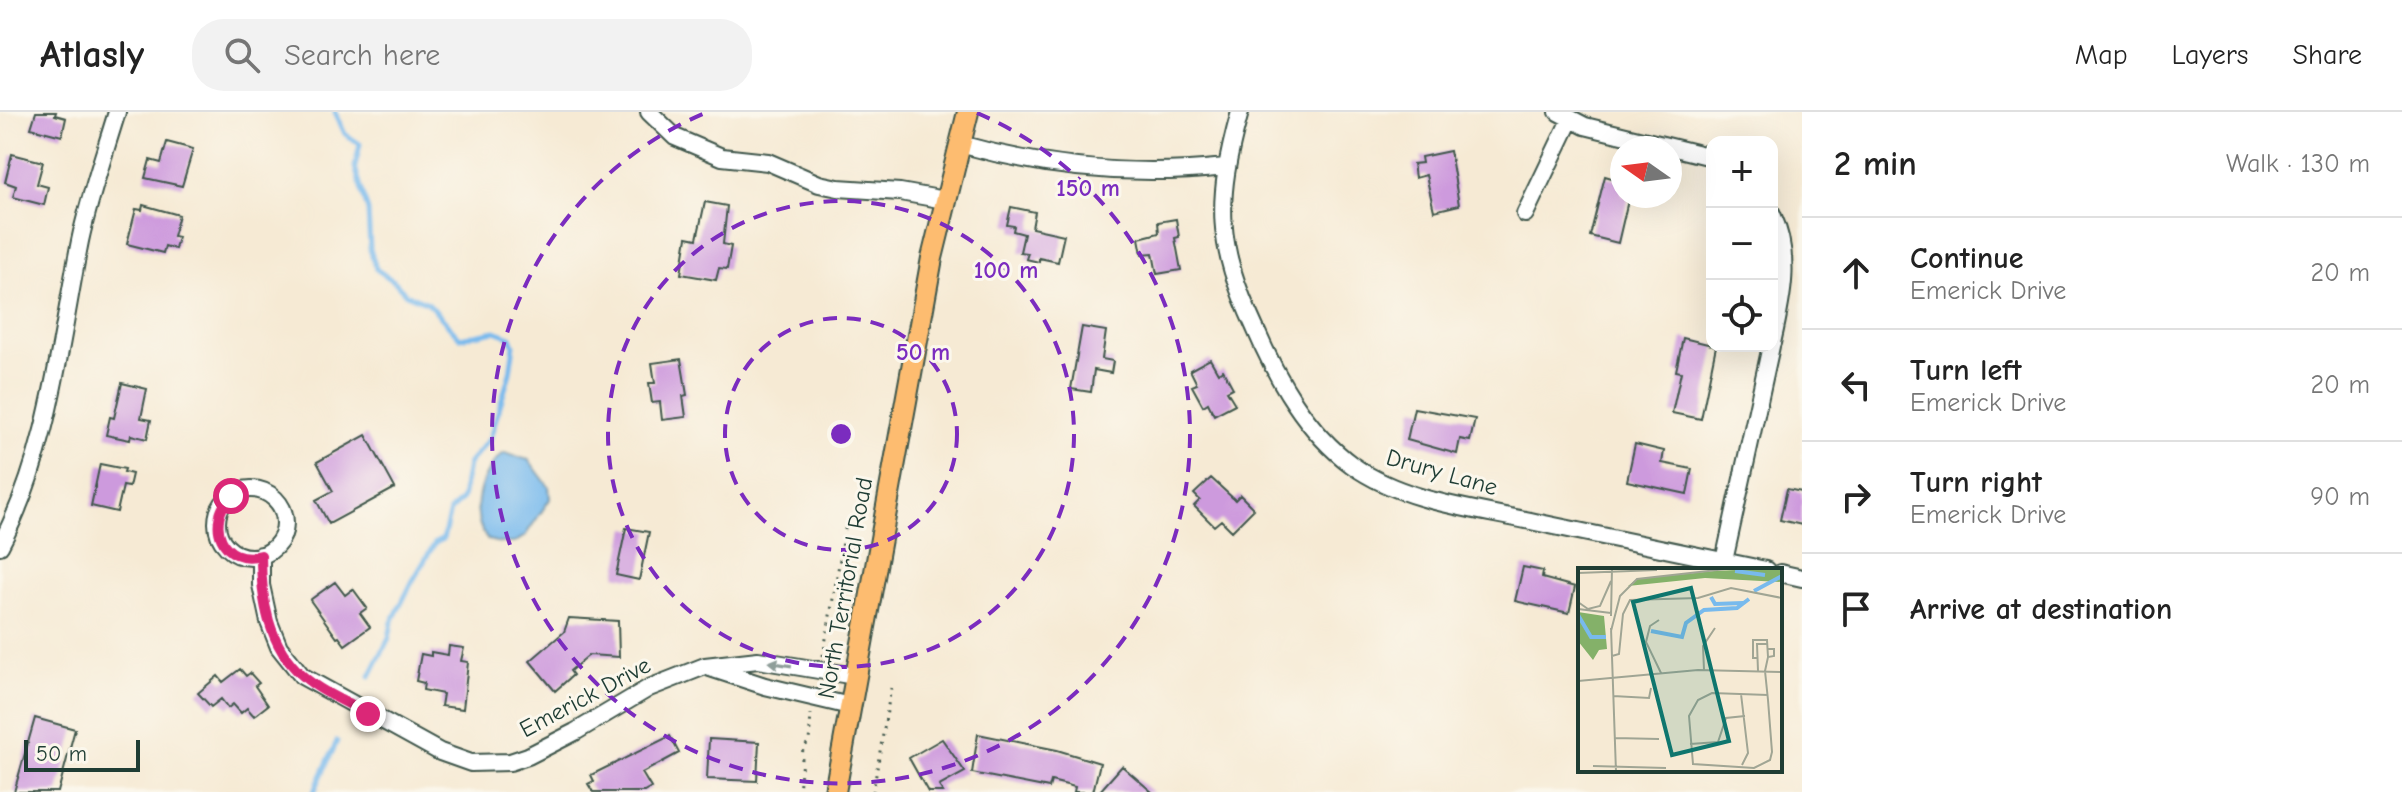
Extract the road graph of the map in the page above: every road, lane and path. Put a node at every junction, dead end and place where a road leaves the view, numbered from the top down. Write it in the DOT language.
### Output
graph roads {
  1 [pos="117,112"];
  2 [pos="649,112"];
  3 [pos="968,112"];
  4 [pos="1240,112"];
  5 [pos="1564,116"];
  6 [pos="960,144"];
  7 [pos="1706,155"];
  8 [pos="1226,167"];
  9 [pos="945,200"];
  10 [pos="1525,214"];
  11 [pos="1778,230"];
  12 [pos="1778,312"];
  13 [pos="1770,352"];
  14 [pos="0,546"];
  15 [pos="261,555"];
  16 [pos="1724,561"];
  17 [pos="1757,568"];
  18 [pos="1782,573"];
  19 [pos="1802,578"];
  20 [pos="705,666"];
  21 [pos="855,676"];
  22 [pos="891,688"];
  23 [pos="850,706"];
  24 [pos="835,792"];
  25 [pos="873,792"];
  1 -- 14 [label="street"];
  2 -- 9 [label="street"];
  3 -- 6 [label="main road, North Territorial Road"];
  4 -- 8 [label="street, Drury Lane"];
  5 -- 7 [label="street"];
  5 -- 10 [label="street"];
  6 -- 8 [label="street"];
  6 -- 9 [label="main road, North Territorial Road"];
  8 -- 16 [label="street, Drury Lane"];
  9 -- 21 [label="main road, North Territorial Road"];
  11 -- 12 [label="street"];
  13 -- 16 [label="street"];
  15 -- 15 [label="street"];
  15 -- 20 [label="street, Emerick Drive"];
  16 -- 17 [label="street, Drury Lane"];
  18 -- 19 [label="street"];
  21 -- 20 [label="street, Emerick Drive, one-way"];
  20 -- 23 [label="street"];
  21 -- 23 [label="main road, North Territorial Road"];
  22 -- 25 [label="path"];
  23 -- 24 [label="main road, North Territorial Road"];
}
